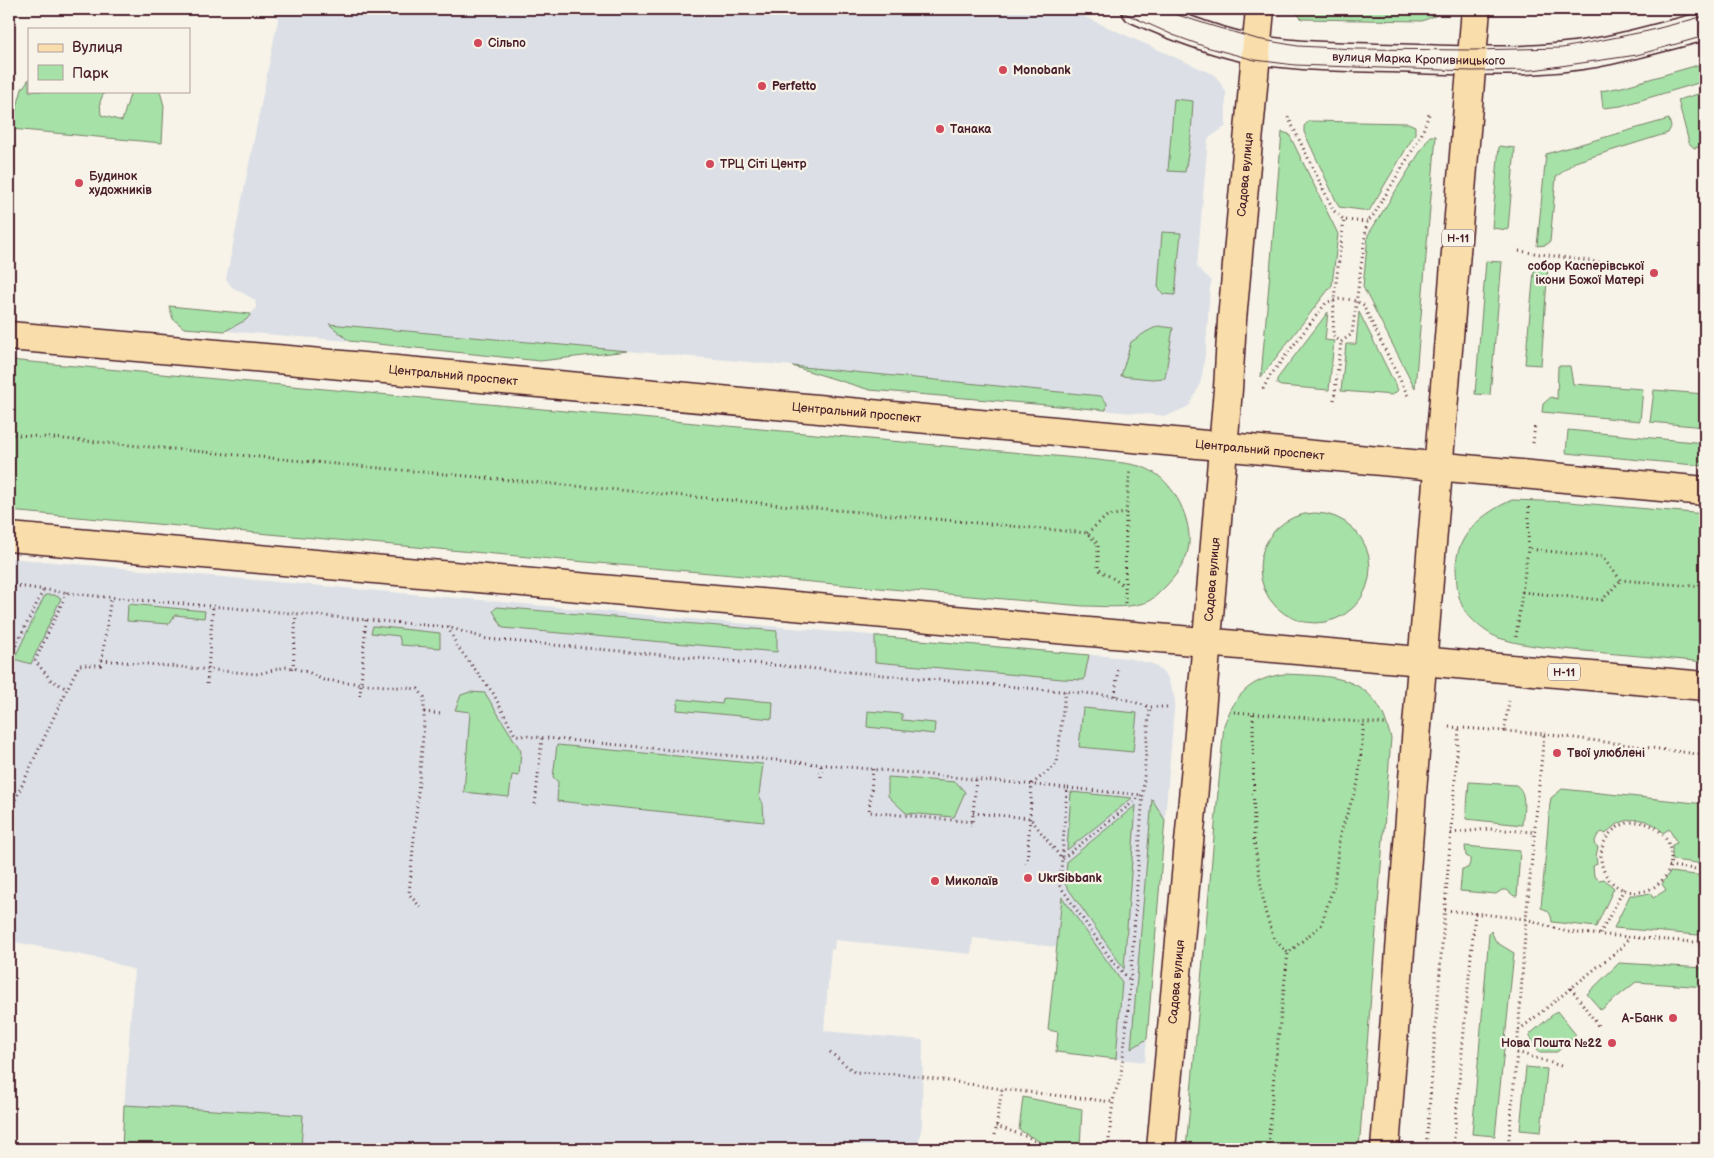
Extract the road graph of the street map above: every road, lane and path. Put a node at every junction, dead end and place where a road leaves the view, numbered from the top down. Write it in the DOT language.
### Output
graph roads {
  1 [pos="1136,9"];
  2 [pos="1260,9"];
  3 [pos="1476,9"];
  4 [pos="1705,26"];
  5 [pos="1256,49"];
  6 [pos="1472,61"];
  7 [pos="1429,114"];
  8 [pos="1288,117"];
  9 [pos="1344,220"];
  10 [pos="1367,222"];
  11 [pos="1519,251"];
  12 [pos="1604,263"];
  13 [pos="1334,299"];
  14 [pos="1357,301"];
  15 [pos="9,336"];
  16 [pos="1341,342"];
  17 [pos="1263,389"];
  18 [pos="1409,398"];
  19 [pos="1334,400"];
  20 [pos="1535,424"];
  21 [pos="9,434"];
  22 [pos="1223,447"];
  23 [pos="1131,465"];
  24 [pos="1439,466"];
  25 [pos="1530,475"];
  26 [pos="1705,491"];
  27 [pos="1087,533"];
  28 [pos="9,537"];
  29 [pos="1528,549"];
  30 [pos="1621,580"];
  31 [pos="9,585"];
  32 [pos="1125,586"];
  33 [pos="1705,587"];
  34 [pos="44,589"];
  35 [pos="67,592"];
  36 [pos="1522,592"];
  37 [pos="111,597"];
  38 [pos="213,606"];
  39 [pos="296,614"];
  40 [pos="366,620"];
  41 [pos="448,627"];
  42 [pos="1206,641"];
  43 [pos="9,659"];
  44 [pos="102,660"];
  45 [pos="1422,660"];
  46 [pos="1514,668"];
  47 [pos="209,669"];
  48 [pos="293,669"];
  49 [pos="360,683"];
  50 [pos="207,684"];
  51 [pos="1705,686"];
  52 [pos="67,689"];
  53 [pos="1064,691"];
  54 [pos="360,696"];
  55 [pos="1150,706"];
  56 [pos="1201,711"];
  57 [pos="424,712"];
  58 [pos="442,714"];
  59 [pos="1253,714"];
  60 [pos="1364,722"];
  61 [pos="1417,726"];
  62 [pos="1459,728"];
  63 [pos="1504,731"];
  64 [pos="1544,734"];
  65 [pos="542,738"];
  66 [pos="1705,754"];
  67 [pos="821,764"];
  68 [pos="873,768"];
  69 [pos="821,778"];
  70 [pos="976,779"];
  71 [pos="1032,784"];
  72 [pos="1067,788"];
  73 [pos="1142,795"];
  74 [pos="535,804"];
  75 [pos="973,813"];
  76 [pos="9,814"];
  77 [pos="1030,818"];
  78 [pos="973,822"];
  79 [pos="972,826"];
  80 [pos="1534,832"];
  81 [pos="1451,833"];
  82 [pos="1062,859"];
  83 [pos="1027,864"];
  84 [pos="1669,866"];
  85 [pos="1705,870"];
  86 [pos="1624,890"];
  87 [pos="422,908"];
  88 [pos="1445,910"];
  89 [pos="1475,913"];
  90 [pos="1526,919"];
  91 [pos="1600,934"];
  92 [pos="1630,937"];
  93 [pos="1705,943"];
  94 [pos="1288,953"];
  95 [pos="1129,980"];
  96 [pos="1571,988"];
  97 [pos="1598,1027"];
  98 [pos="1519,1030"];
  99 [pos="830,1052"];
  100 [pos="1517,1052"];
  101 [pos="1564,1067"];
  102 [pos="1002,1089"];
  103 [pos="1114,1102"];
  104 [pos="996,1126"];
  105 [pos="995,1135"];
  106 [pos="1047,1148"];
  107 [pos="1427,1148"];
  108 [pos="1453,1148"];
  109 [pos="1071,1149"];
  110 [pos="1108,1149"];
  111 [pos="1161,1149"];
  112 [pos="1268,1149"];
  113 [pos="1385,1149"];
  114 [pos="1485,1149"];
  115 [pos="1508,1149"];
  1 -- 5 [label="street, вулиця Марка Кропивницького"];
  2 -- 5 [label="main road, Садова вулиця"];
  3 -- 6 [label="main road, Н-11"];
  4 -- 6 [label="street, вулиця Марка Кропивницького"];
  5 -- 6 [label="street, вулиця Марка Кропивницького"];
  5 -- 22 [label="main road, Садова вулиця"];
  6 -- 24 [label="main road, Н-11"];
  7 -- 10 [label="path"];
  8 -- 9 [label="path"];
  9 -- 10 [label="path"];
  9 -- 13 [label="path"];
  10 -- 14 [label="path"];
  11 -- 12 [label="path"];
  13 -- 14 [label="path"];
  13 -- 16 [label="path"];
  13 -- 17 [label="path"];
  14 -- 16 [label="path"];
  14 -- 18 [label="path"];
  15 -- 22 [label="main road, Центральний проспект"];
  16 -- 19 [label="path"];
  20 -- 25 [label="path"];
  21 -- 27 [label="path"];
  22 -- 24 [label="main road, Центральний проспект"];
  22 -- 42 [label="main road, Садова вулиця"];
  23 -- 27 [label="path"];
  24 -- 25 [label="main road, Центральний проспект"];
  24 -- 45 [label="main road"];
  25 -- 26 [label="main road, Центральний проспект"];
  25 -- 29 [label="path"];
  27 -- 32 [label="path"];
  28 -- 42 [label="main road"];
  29 -- 30 [label="path"];
  29 -- 36 [label="path"];
  30 -- 33 [label="path"];
  30 -- 36 [label="path"];
  31 -- 34 [label="path"];
  34 -- 35 [label="path"];
  34 -- 43 [label="path"];
  35 -- 37 [label="path"];
  35 -- 52 [label="path"];
  36 -- 46 [label="path"];
  37 -- 38 [label="path"];
  37 -- 44 [label="path"];
  38 -- 39 [label="path"];
  38 -- 47 [label="path"];
  39 -- 40 [label="path"];
  39 -- 48 [label="path"];
  40 -- 41 [label="path"];
  40 -- 49 [label="path"];
  41 -- 53 [label="path"];
  41 -- 65 [label="path"];
  42 -- 45 [label="main road, Н-11"];
  42 -- 56 [label="main road, Садова вулиця"];
  44 -- 47 [label="path"];
  44 -- 52 [label="path"];
  45 -- 46 [label="main road, Н-11"];
  45 -- 61 [label="main road"];
  46 -- 51 [label="main road, Н-11"];
  46 -- 63 [label="path"];
  47 -- 48 [label="path"];
  47 -- 50 [label="path"];
  48 -- 49 [label="path"];
  49 -- 54 [label="path"];
  49 -- 57 [label="path"];
  52 -- 76 [label="path"];
  53 -- 55 [label="path"];
  53 -- 71 [label="path"];
  55 -- 56 [label="path"];
  55 -- 73 [label="path"];
  56 -- 59 [label="path"];
  56 -- 111 [label="main road, Садова вулиця"];
  57 -- 58 [label="path"];
  57 -- 87 [label="path"];
  59 -- 60 [label="path"];
  59 -- 94 [label="path"];
  60 -- 61 [label="path"];
  60 -- 94 [label="path"];
  61 -- 62 [label="path"];
  61 -- 113 [label="main road"];
  62 -- 63 [label="path"];
  62 -- 81 [label="path"];
  63 -- 64 [label="path"];
  64 -- 66 [label="path"];
  64 -- 80 [label="path"];
  65 -- 67 [label="path"];
  65 -- 74 [label="path"];
  67 -- 68 [label="path"];
  67 -- 69 [label="path"];
  68 -- 70 [label="path"];
  68 -- 78 [label="path"];
  70 -- 71 [label="path"];
  70 -- 75 [label="path"];
  71 -- 72 [label="path"];
  71 -- 77 [label="path"];
  72 -- 73 [label="path"];
  72 -- 82 [label="path"];
  73 -- 82 [label="path"];
  73 -- 95 [label="path"];
  75 -- 77 [label="path"];
  75 -- 78 [label="path"];
  77 -- 82 [label="path"];
  77 -- 83 [label="path"];
  78 -- 79 [label="path"];
  80 -- 81 [label="path"];
  80 -- 90 [label="path"];
  81 -- 88 [label="path"];
  82 -- 95 [label="path"];
  84 -- 85 [label="path"];
  84 -- 86 [label="path"];
  84 -- 86 [label="path"];
  86 -- 91 [label="path"];
  88 -- 89 [label="path"];
  88 -- 107 [label="path"];
  89 -- 90 [label="path"];
  89 -- 108 [label="path"];
  90 -- 91 [label="path"];
  90 -- 98 [label="path"];
  91 -- 92 [label="path"];
  92 -- 93 [label="path"];
  92 -- 96 [label="path"];
  94 -- 112 [label="path"];
  95 -- 103 [label="path"];
  96 -- 97 [label="path"];
  96 -- 98 [label="path"];
  98 -- 100 [label="path"];
  99 -- 102 [label="path"];
  100 -- 101 [label="path"];
  100 -- 115 [label="path"];
  102 -- 103 [label="path"];
  102 -- 104 [label="path"];
  103 -- 110 [label="path"];
  104 -- 105 [label="path"];
  104 -- 106 [label="path"];
  106 -- 109 [label="path"];
  107 -- 108 [label="path"];
  108 -- 114 [label="path"];
}
